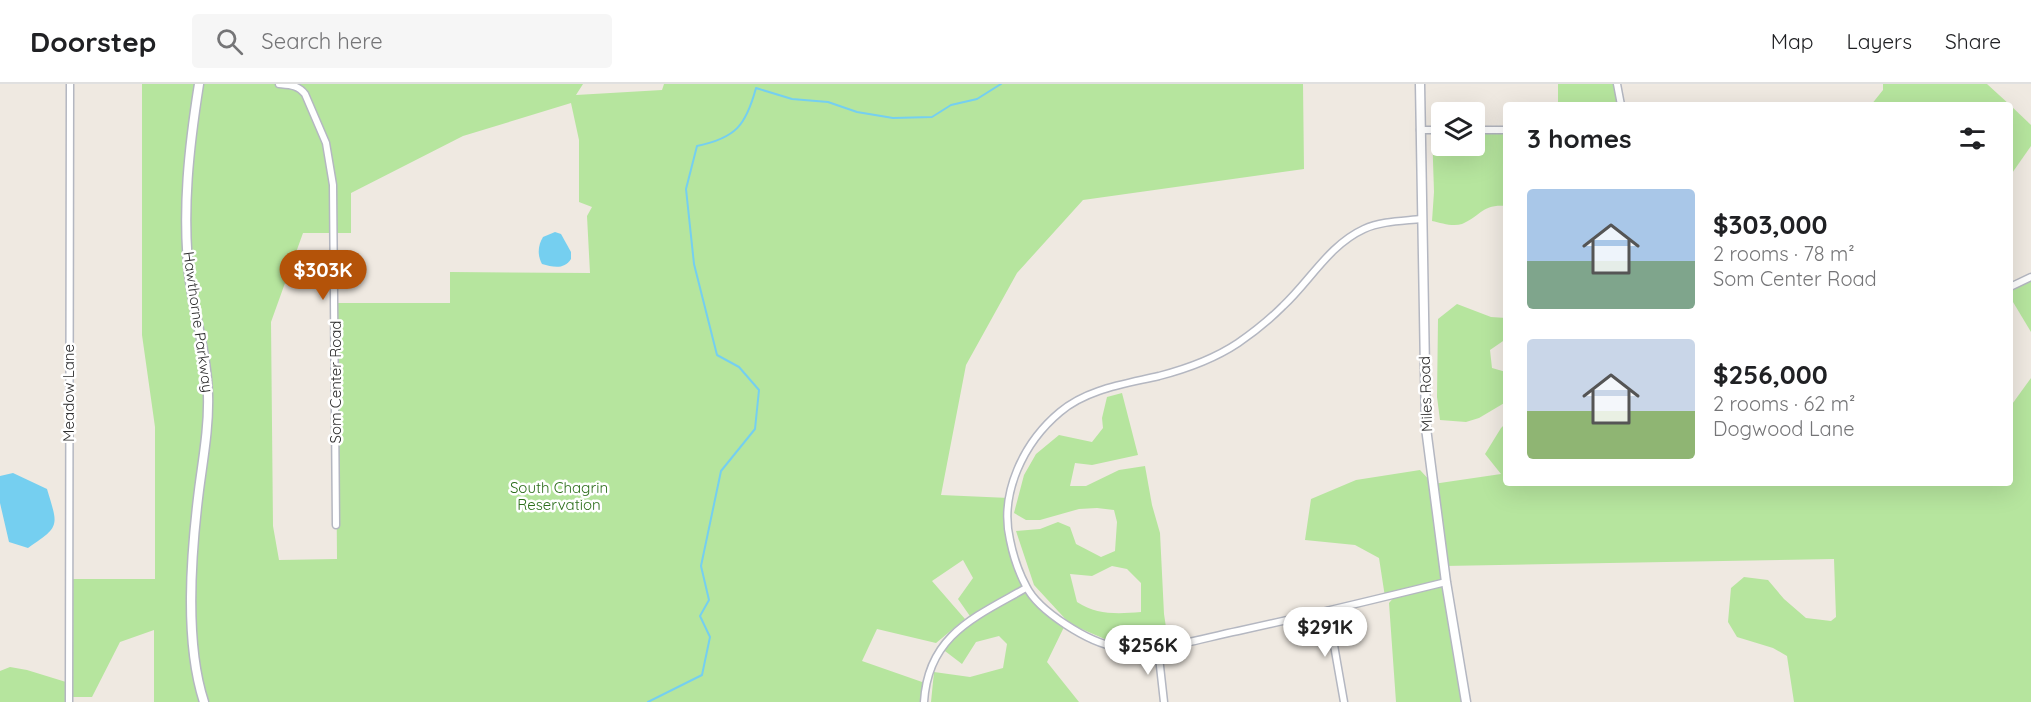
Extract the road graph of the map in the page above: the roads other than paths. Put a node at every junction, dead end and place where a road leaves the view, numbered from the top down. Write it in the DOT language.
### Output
graph roads {
  1 [pos="70,84"];
  2 [pos="199,84"];
  3 [pos="279,84"];
  4 [pos="1419,84"];
  5 [pos="1617,84"];
  6 [pos="1620,102"];
  7 [pos="1420,130"];
  8 [pos="1431,130"];
  9 [pos="1485,130"];
  10 [pos="1503,130"];
  11 [pos="1421,219"];
  12 [pos="2031,277"];
  13 [pos="2013,286"];
  14 [pos="336,525"];
  15 [pos="1446,582"];
  16 [pos="1026,588"];
  17 [pos="1328,611"];
  18 [pos="1158,648"];
  19 [pos="69,702"];
  20 [pos="204,702"];
  21 [pos="924,702"];
  22 [pos="1164,702"];
  23 [pos="1344,702"];
  24 [pos="1466,702"];
  1 -- 19 [label="street, Meadow Lane"];
  2 -- 20 [label="main road, Hawthorne Parkway"];
  3 -- 14 [label="street, Som Center Road"];
  4 -- 7 [label="main road, Miles Road"];
  5 -- 6 [label="street"];
  7 -- 8 [label="street"];
  7 -- 11 [label="main road, Miles Road"];
  9 -- 10 [label="street"];
  11 -- 15 [label="main road, Miles Road"];
  11 -- 16 [label="street"];
  12 -- 13 [label="street"];
  15 -- 17 [label="street"];
  15 -- 24 [label="main road, Miles Road"];
  16 -- 18 [label="street"];
  16 -- 21 [label="street"];
  17 -- 18 [label="street"];
  17 -- 23 [label="street"];
  18 -- 22 [label="street"];
}
